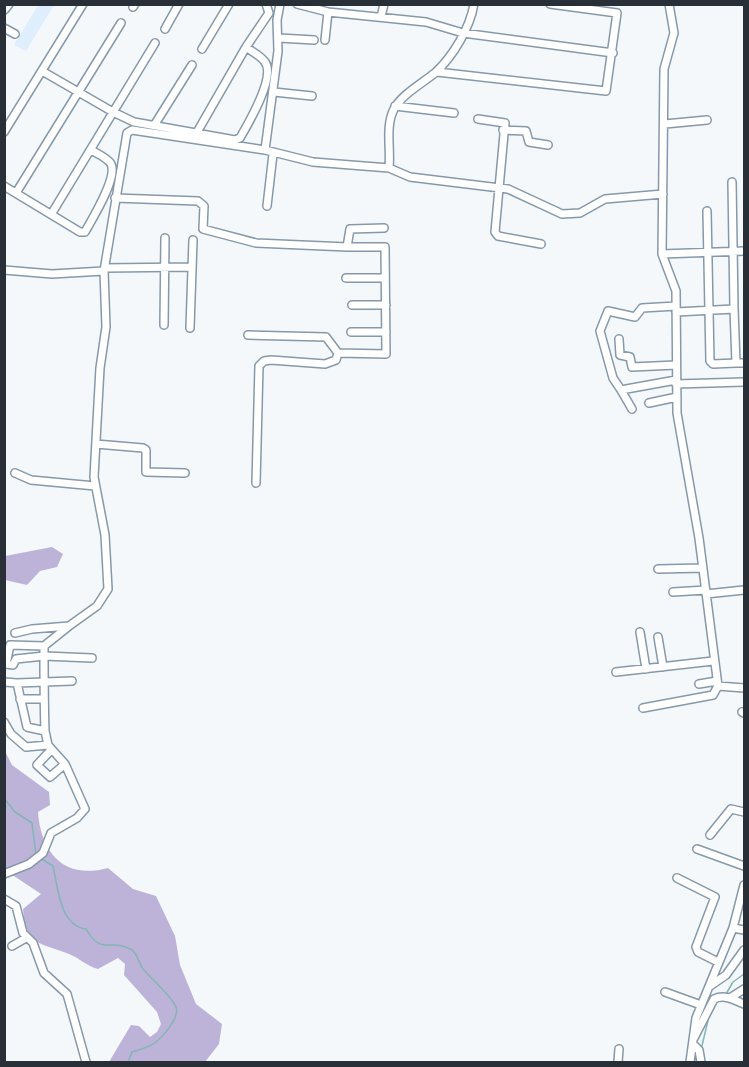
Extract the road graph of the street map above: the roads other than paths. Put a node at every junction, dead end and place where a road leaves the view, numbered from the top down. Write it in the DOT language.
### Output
graph roads {
  1 [pos="8,4"];
  2 [pos="83,4"];
  3 [pos="179,4"];
  4 [pos="229,4"];
  5 [pos="266,4"];
  6 [pos="280,4"];
  7 [pos="297,4"];
  8 [pos="384,4"];
  9 [pos="474,4"];
  10 [pos="550,4"];
  11 [pos="614,4"];
  12 [pos="669,4"];
  13 [pos="4,9"];
  14 [pos="328,12"];
  15 [pos="617,13"];
  16 [pos="381,17"];
  17 [pos="121,23"];
  18 [pos="4,28"];
  19 [pos="165,29"];
  20 [pos="463,33"];
  21 [pos="15,34"];
  22 [pos="279,38"];
  23 [pos="314,40"];
  24 [pos="325,40"];
  25 [pos="155,43"];
  26 [pos="246,47"];
  27 [pos="202,49"];
  28 [pos="613,53"];
  29 [pos="192,65"];
  30 [pos="42,71"];
  31 [pos="436,72"];
  32 [pos="78,92"];
  33 [pos="273,92"];
  34 [pos="312,96"];
  35 [pos="395,106"];
  36 [pos="112,112"];
  37 [pos="454,113"];
  38 [pos="478,119"];
  39 [pos="707,120"];
  40 [pos="155,124"];
  41 [pos="665,124"];
  42 [pos="503,130"];
  43 [pos="4,132"];
  44 [pos="196,134"];
  45 [pos="548,145"];
  46 [pos="90,150"];
  47 [pos="269,152"];
  48 [pos="389,165"];
  49 [pos="732,182"];
  50 [pos="4,186"];
  51 [pos="498,188"];
  52 [pos="16,193"];
  53 [pos="663,194"];
  54 [pos="115,198"];
  55 [pos="267,206"];
  56 [pos="707,212"];
  57 [pos="52,213"];
  58 [pos="384,228"];
  59 [pos="165,238"];
  60 [pos="193,240"];
  61 [pos="541,244"];
  62 [pos="346,247"];
  63 [pos="744,251"];
  64 [pos="734,252"];
  65 [pos="662,254"];
  66 [pos="708,254"];
  67 [pos="165,267"];
  68 [pos="192,267"];
  69 [pos="104,269"];
  70 [pos="4,270"];
  71 [pos="346,278"];
  72 [pos="385,278"];
  73 [pos="352,304"];
  74 [pos="386,304"];
  75 [pos="676,309"];
  76 [pos="734,309"];
  77 [pos="707,310"];
  78 [pos="164,325"];
  79 [pos="190,328"];
  80 [pos="351,332"];
  81 [pos="386,332"];
  82 [pos="248,335"];
  83 [pos="619,339"];
  84 [pos="338,353"];
  85 [pos="740,363"];
  86 [pos="676,365"];
  87 [pos="676,382"];
  88 [pos="744,382"];
  89 [pos="621,390"];
  90 [pos="677,398"];
  91 [pos="649,403"];
  92 [pos="632,409"];
  93 [pos="96,444"];
  94 [pos="15,473"];
  95 [pos="185,473"];
  96 [pos="256,483"];
  97 [pos="95,486"];
  98 [pos="703,568"];
  99 [pos="658,569"];
  100 [pos="744,590"];
  101 [pos="673,592"];
  102 [pos="706,592"];
  103 [pos="69,626"];
  104 [pos="640,632"];
  105 [pos="15,633"];
  106 [pos="658,637"];
  107 [pos="44,646"];
  108 [pos="44,656"];
  109 [pos="92,658"];
  110 [pos="713,661"];
  111 [pos="663,667"];
  112 [pos="646,669"];
  113 [pos="616,672"];
  114 [pos="44,681"];
  115 [pos="72,681"];
  116 [pos="4,682"];
  117 [pos="17,683"];
  118 [pos="717,683"];
  119 [pos="699,684"];
  120 [pos="744,688"];
  121 [pos="20,699"];
  122 [pos="44,699"];
  123 [pos="643,708"];
  124 [pos="4,722"];
  125 [pos="45,731"];
  126 [pos="50,748"];
  127 [pos="65,764"];
  128 [pos="744,812"];
  129 [pos="710,835"];
  130 [pos="697,849"];
  131 [pos="744,866"];
  132 [pos="4,874"];
  133 [pos="677,878"];
  134 [pos="744,885"];
  135 [pos="6,902"];
  136 [pos="742,909"];
  137 [pos="733,928"];
  138 [pos="744,930"];
  139 [pos="26,938"];
  140 [pos="12,946"];
  141 [pos="744,950"];
  142 [pos="718,962"];
  143 [pos="708,988"];
  144 [pos="744,990"];
  145 [pos="665,992"];
  146 [pos="730,998"];
  147 [pos="744,1004"];
  148 [pos="701,1005"];
  149 [pos="693,1041"];
  150 [pos="619,1049"];
  151 [pos="86,1062"];
  152 [pos="618,1062"];
  153 [pos="690,1062"];
  154 [pos="701,1062"];
  1 -- 13 [label="main road"];
  2 -- 30 [label="street"];
  3 -- 19 [label="street"];
  4 -- 27 [label="street"];
  5 -- 26 [label="street"];
  6 -- 22 [label="street"];
  7 -- 14 [label="street"];
  8 -- 16 [label="street"];
  9 -- 20 [label="street"];
  10 -- 15 [label="street"];
  11 -- 15 [label="street"];
  12 -- 41 [label="street"];
  14 -- 16 [label="street"];
  14 -- 24 [label="street"];
  15 -- 28 [label="street"];
  16 -- 20 [label="street"];
  17 -- 32 [label="street"];
  18 -- 21 [label="street"];
  20 -- 28 [label="street"];
  20 -- 31 [label="street"];
  22 -- 23 [label="street"];
  22 -- 33 [label="street"];
  25 -- 36 [label="street"];
  26 -- 44 [label="street"];
  26 -- 44 [label="street"];
  28 -- 31 [label="street"];
  29 -- 40 [label="street"];
  30 -- 32 [label="street"];
  30 -- 43 [label="street"];
  31 -- 35 [label="street"];
  32 -- 36 [label="street"];
  32 -- 52 [label="street"];
  33 -- 34 [label="street"];
  33 -- 47 [label="street"];
  35 -- 37 [label="street"];
  35 -- 48 [label="street"];
  36 -- 40 [label="street"];
  36 -- 46 [label="street"];
  38 -- 42 [label="street"];
  39 -- 41 [label="street"];
  40 -- 44 [label="street"];
  41 -- 53 [label="street"];
  42 -- 45 [label="street"];
  42 -- 51 [label="street"];
  46 -- 57 [label="street"];
  46 -- 57 [label="street"];
  47 -- 48 [label="street"];
  47 -- 54 [label="street"];
  47 -- 55 [label="street"];
  48 -- 51 [label="street"];
  49 -- 64 [label="street"];
  50 -- 52 [label="street"];
  51 -- 53 [label="street"];
  51 -- 61 [label="street"];
  52 -- 57 [label="street"];
  53 -- 65 [label="street"];
  54 -- 62 [label="street"];
  54 -- 69 [label="street"];
  56 -- 66 [label="street"];
  58 -- 62 [label="street"];
  59 -- 67 [label="street"];
  60 -- 68 [label="street"];
  62 -- 72 [label="street"];
  63 -- 64 [label="street"];
  64 -- 66 [label="street"];
  64 -- 76 [label="street"];
  65 -- 66 [label="street"];
  65 -- 75 [label="street"];
  66 -- 77 [label="street"];
  67 -- 68 [label="street"];
  67 -- 69 [label="street"];
  67 -- 78 [label="street"];
  68 -- 79 [label="street"];
  69 -- 70 [label="street"];
  69 -- 93 [label="street"];
  71 -- 72 [label="street"];
  72 -- 74 [label="street"];
  73 -- 74 [label="street"];
  74 -- 81 [label="street"];
  75 -- 77 [label="street"];
  75 -- 86 [label="street"];
  75 -- 89 [label="street"];
  76 -- 77 [label="street"];
  76 -- 85 [label="street"];
  77 -- 85 [label="street"];
  80 -- 81 [label="street"];
  81 -- 84 [label="street"];
  82 -- 84 [label="street"];
  83 -- 86 [label="street"];
  84 -- 96 [label="street"];
  86 -- 87 [label="street"];
  87 -- 88 [label="street"];
  87 -- 89 [label="street"];
  87 -- 90 [label="street"];
  89 -- 92 [label="street"];
  90 -- 91 [label="street"];
  90 -- 98 [label="street"];
  93 -- 95 [label="street"];
  93 -- 97 [label="street"];
  94 -- 97 [label="street"];
  97 -- 103 [label="street"];
  98 -- 99 [label="street"];
  98 -- 102 [label="street"];
  100 -- 102 [label="street"];
  101 -- 102 [label="street"];
  102 -- 110 [label="street"];
  103 -- 105 [label="street"];
  103 -- 107 [label="street"];
  104 -- 112 [label="street"];
  106 -- 111 [label="street"];
  107 -- 108 [label="street"];
  107 -- 108 [label="street"];
  108 -- 109 [label="street"];
  108 -- 114 [label="street"];
  110 -- 111 [label="street"];
  110 -- 118 [label="street"];
  111 -- 112 [label="street"];
  112 -- 113 [label="street"];
  114 -- 115 [label="street"];
  114 -- 117 [label="street"];
  114 -- 122 [label="street"];
  116 -- 117 [label="street"];
  117 -- 121 [label="street"];
  118 -- 119 [label="street"];
  118 -- 120 [label="street"];
  118 -- 123 [label="street"];
  121 -- 122 [label="street"];
  121 -- 125 [label="street"];
  122 -- 125 [label="street"];
  124 -- 126 [label="street"];
  125 -- 126 [label="street"];
  126 -- 127 [label="street"];
  126 -- 127 [label="street"];
  127 -- 132 [label="street"];
  128 -- 129 [label="street"];
  130 -- 131 [label="street"];
  133 -- 142 [label="street"];
  134 -- 136 [label="street"];
  135 -- 139 [label="street"];
  136 -- 137 [label="street"];
  137 -- 138 [label="street"];
  137 -- 142 [label="street"];
  139 -- 140 [label="street"];
  139 -- 151 [label="street"];
  141 -- 143 [label="street"];
  142 -- 143 [label="street"];
  143 -- 148 [label="street"];
  144 -- 146 [label="street"];
  145 -- 148 [label="street"];
  146 -- 147 [label="street"];
  146 -- 149 [label="street"];
  148 -- 149 [label="street"];
  149 -- 153 [label="street"];
  149 -- 154 [label="street"];
  150 -- 152 [label="street"];
}
